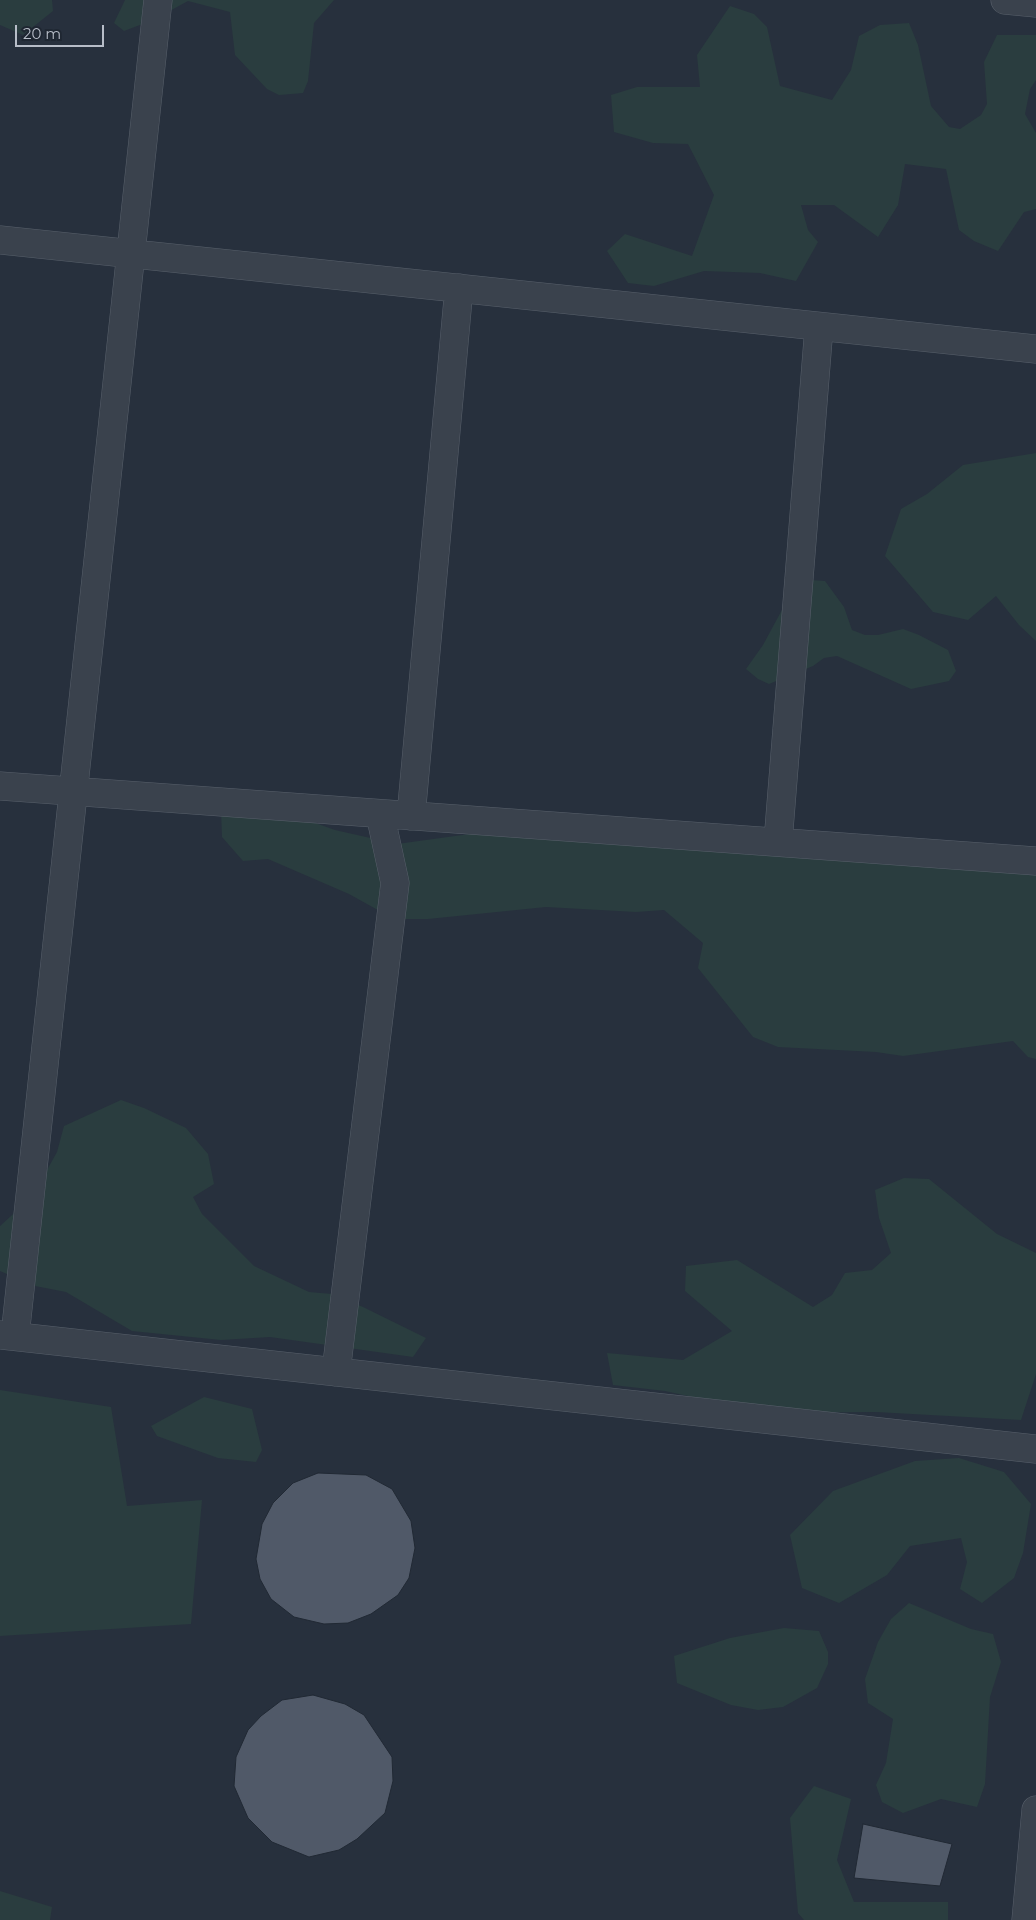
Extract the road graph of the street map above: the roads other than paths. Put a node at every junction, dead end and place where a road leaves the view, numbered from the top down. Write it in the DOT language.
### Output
graph roads {
  1 [pos="158,0"];
  2 [pos="1006,0"];
  3 [pos="1036,3"];
  4 [pos="0,240"];
  5 [pos="130,253"];
  6 [pos="459,288"];
  7 [pos="819,327"];
  8 [pos="1036,350"];
  9 [pos="0,786"];
  10 [pos="73,791"];
  11 [pos="380,814"];
  12 [pos="412,816"];
  13 [pos="778,842"];
  14 [pos="1036,862"];
  15 [pos="7,1335"];
  16 [pos="336,1372"];
  17 [pos="1036,1449"];
  18 [pos="1036,1810"];
  19 [pos="1026,1920"];
  1 -- 5 [label="street"];
  2 -- 3 [label="street"];
  4 -- 5 [label="street"];
  5 -- 6 [label="street"];
  5 -- 10 [label="street"];
  6 -- 7 [label="street"];
  6 -- 12 [label="street"];
  7 -- 8 [label="street"];
  7 -- 13 [label="street"];
  9 -- 10 [label="street"];
  10 -- 11 [label="street"];
  10 -- 15 [label="street"];
  11 -- 12 [label="street"];
  11 -- 16 [label="street"];
  12 -- 13 [label="street"];
  13 -- 14 [label="street"];
  15 -- 16 [label="street"];
  16 -- 17 [label="street"];
  18 -- 19 [label="street"];
}
